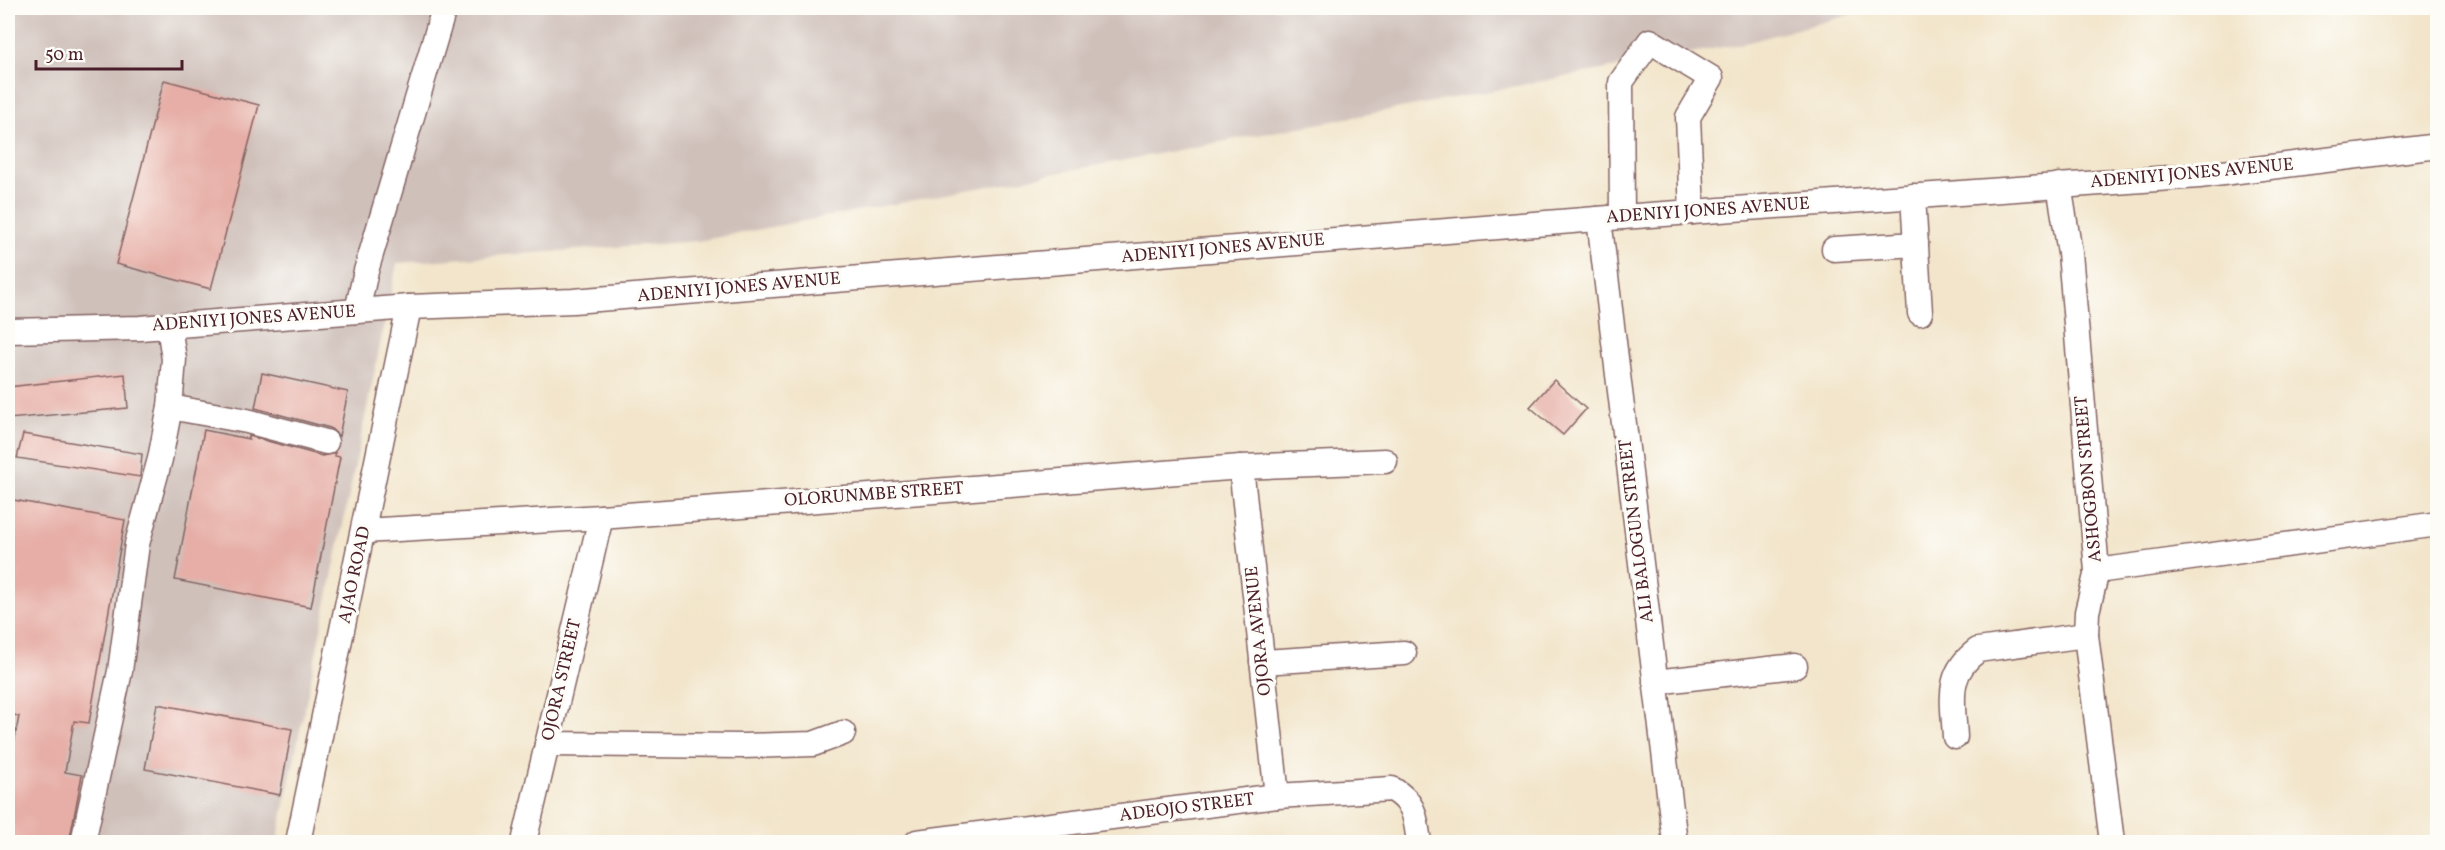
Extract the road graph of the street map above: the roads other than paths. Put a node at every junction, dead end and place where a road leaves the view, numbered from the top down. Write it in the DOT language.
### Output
graph roads {
  1 [pos="444,9"];
  2 [pos="2438,146"];
  3 [pos="2059,185"];
  4 [pos="1914,196"];
  5 [pos="1692,212"];
  6 [pos="1611,218"];
  7 [pos="1916,244"];
  8 [pos="1834,249"];
  9 [pos="409,307"];
  10 [pos="357,311"];
  11 [pos="1920,314"];
  12 [pos="169,326"];
  13 [pos="8,331"];
  14 [pos="170,407"];
  15 [pos="326,442"];
  16 [pos="1385,461"];
  17 [pos="1241,467"];
  18 [pos="601,517"];
  19 [pos="2438,524"];
  20 [pos="364,531"];
  21 [pos="2097,571"];
  22 [pos="2086,635"];
  23 [pos="1404,653"];
  24 [pos="1262,662"];
  25 [pos="1795,666"];
  26 [pos="1655,682"];
  27 [pos="843,733"];
  28 [pos="1955,737"];
  29 [pos="547,744"];
  30 [pos="1277,796"];
  31 [pos="83,843"];
  32 [pos="298,843"];
  33 [pos="524,843"];
  34 [pos="917,843"];
  35 [pos="1419,843"];
  36 [pos="1675,843"];
  37 [pos="2112,843"];
  1 -- 10 [label="street"];
  2 -- 3 [label="street, ADENIYI JONES AVENUE"];
  3 -- 4 [label="street, ADENIYI JONES AVENUE"];
  3 -- 21 [label="street, ASHOGBON STREET"];
  4 -- 5 [label="street, ADENIYI JONES AVENUE"];
  4 -- 7 [label="street"];
  5 -- 6 [label="street, ADENIYI JONES AVENUE"];
  5 -- 6 [label="street, ALI BALOGUN STREET"];
  6 -- 9 [label="street, ADENIYI JONES AVENUE"];
  6 -- 26 [label="street, ALI BALOGUN STREET"];
  7 -- 8 [label="street"];
  7 -- 11 [label="street"];
  9 -- 10 [label="street, ADENIYI JONES AVENUE"];
  9 -- 20 [label="street, AJAO ROAD"];
  10 -- 12 [label="street, ADENIYI JONES AVENUE"];
  12 -- 13 [label="street, ADENIYI JONES AVENUE"];
  12 -- 14 [label="street"];
  14 -- 15 [label="street"];
  14 -- 31 [label="street"];
  16 -- 17 [label="street, OLORUNMBE STREET"];
  17 -- 18 [label="street, OLORUNMBE STREET"];
  17 -- 24 [label="street, OJORA AVENUE"];
  18 -- 20 [label="street, OLORUNMBE STREET"];
  18 -- 29 [label="street, OJORA STREET"];
  19 -- 21 [label="street"];
  20 -- 32 [label="street, AJAO ROAD"];
  21 -- 22 [label="street, ASHOGBON STREET"];
  22 -- 28 [label="street"];
  22 -- 37 [label="street, ASHOGBON STREET"];
  23 -- 24 [label="street"];
  24 -- 30 [label="street, OJORA AVENUE"];
  25 -- 26 [label="street"];
  26 -- 36 [label="street, ALI BALOGUN STREET"];
  27 -- 29 [label="street"];
  29 -- 33 [label="street, OJORA STREET"];
  30 -- 34 [label="street, ADEOJO STREET"];
  30 -- 35 [label="street, ADEOJO STREET"];
}
